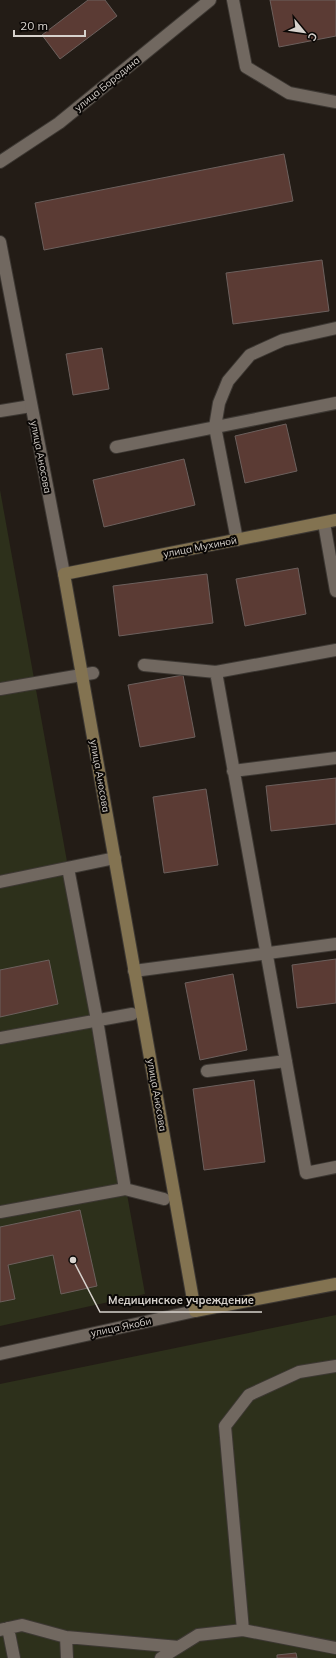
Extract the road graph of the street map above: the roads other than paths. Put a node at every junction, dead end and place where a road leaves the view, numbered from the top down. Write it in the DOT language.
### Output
graph roads {
  1 [pos="210,0"];
  2 [pos="233,0"];
  3 [pos="336,102"];
  4 [pos="0,162"];
  5 [pos="0,242"];
  6 [pos="336,328"];
  7 [pos="336,403"];
  8 [pos="31,406"];
  9 [pos="0,411"];
  10 [pos="216,427"];
  11 [pos="116,448"];
  12 [pos="336,520"];
  13 [pos="324,523"];
  14 [pos="237,540"];
  15 [pos="64,574"];
  16 [pos="336,591"];
  17 [pos="336,650"];
  18 [pos="144,665"];
  19 [pos="216,672"];
  20 [pos="87,674"];
  21 [pos="0,689"];
  22 [pos="336,758"];
  23 [pos="233,771"];
  24 [pos="115,858"];
  25 [pos="68,868"];
  26 [pos="0,882"];
  27 [pos="336,944"];
  28 [pos="266,952"];
  29 [pos="134,971"];
  30 [pos="132,1014"];
  31 [pos="97,1020"];
  32 [pos="0,1038"];
  33 [pos="286,1061"];
  34 [pos="207,1072"];
  35 [pos="336,1167"];
  36 [pos="125,1189"];
  37 [pos="164,1199"];
  38 [pos="0,1212"];
  39 [pos="336,1284"];
  40 [pos="195,1311"];
  41 [pos="0,1354"];
  42 [pos="336,1366"];
  43 [pos="4,1629"];
  44 [pos="243,1630"];
  45 [pos="66,1637"];
  46 [pos="179,1647"];
  47 [pos="336,1648"];
  48 [pos="14,1658"];
  49 [pos="67,1658"];
  50 [pos="161,1658"];
  1 -- 4 [label="street, улица Бородина"];
  2 -- 3 [label="street"];
  5 -- 8 [label="street, улица Аносова"];
  6 -- 10 [label="street"];
  7 -- 10 [label="street"];
  8 -- 9 [label="street"];
  8 -- 15 [label="street, улица Аносова"];
  10 -- 11 [label="street"];
  10 -- 14 [label="street"];
  12 -- 13 [label="street, улица Мухиной"];
  13 -- 14 [label="street, улица Мухиной"];
  13 -- 16 [label="street"];
  14 -- 15 [label="street, улица Мухиной"];
  15 -- 20 [label="street, улица Аносова"];
  17 -- 19 [label="street"];
  18 -- 19 [label="street"];
  19 -- 23 [label="street"];
  20 -- 21 [label="street"];
  20 -- 24 [label="street, улица Аносова"];
  22 -- 23 [label="street"];
  23 -- 28 [label="street"];
  24 -- 25 [label="street"];
  24 -- 29 [label="street, улица Аносова"];
  25 -- 26 [label="street"];
  25 -- 31 [label="street"];
  27 -- 28 [label="street"];
  28 -- 29 [label="street"];
  28 -- 33 [label="street"];
  29 -- 40 [label="street, улица Аносова"];
  30 -- 31 [label="street"];
  31 -- 32 [label="street"];
  31 -- 36 [label="street"];
  33 -- 34 [label="street"];
  33 -- 35 [label="street"];
  36 -- 37 [label="street"];
  36 -- 38 [label="street"];
  39 -- 40 [label="street, улица Якоби"];
  40 -- 41 [label="street, улица Якоби"];
  42 -- 44 [label="street"];
  43 -- 45 [label="street"];
  43 -- 48 [label="street"];
  44 -- 46 [label="street"];
  44 -- 47 [label="street"];
  45 -- 46 [label="street"];
  45 -- 49 [label="street"];
  46 -- 50 [label="street"];
}
